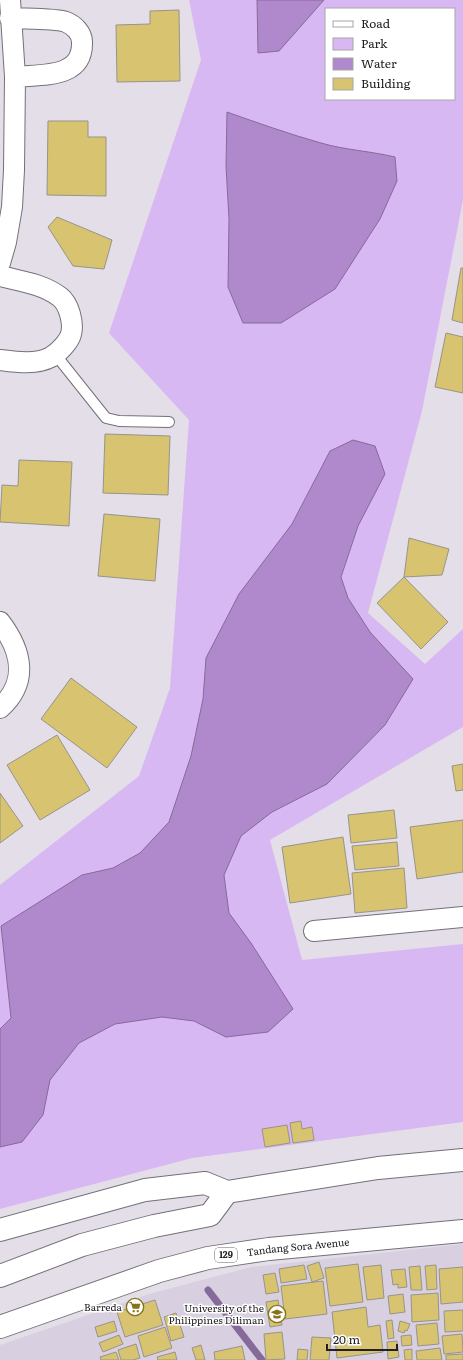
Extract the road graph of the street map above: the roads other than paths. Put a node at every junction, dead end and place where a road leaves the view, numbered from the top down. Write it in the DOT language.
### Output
graph roads {
  1 [pos="10,9"];
  2 [pos="15,77"];
  3 [pos="0,263"];
  4 [pos="0,276"];
  5 [pos="55,354"];
  6 [pos="0,360"];
  7 [pos="169,422"];
  8 [pos="0,622"];
  9 [pos="0,708"];
  10 [pos="463,917"];
  11 [pos="314,931"];
  12 [pos="463,1160"];
  13 [pos="227,1192"];
  14 [pos="0,1230"];
  15 [pos="463,1231"];
  16 [pos="0,1276"];
  17 [pos="0,1327"];
  1 -- 2 [label="street"];
  1 -- 2 [label="street"];
  2 -- 3 [label="street"];
  4 -- 5 [label="street"];
  5 -- 6 [label="street"];
  5 -- 7 [label="lane"];
  8 -- 9 [label="street"];
  10 -- 11 [label="street"];
  12 -- 13 [label="main road"];
  13 -- 14 [label="main road"];
  13 -- 16 [label="main road"];
  15 -- 17 [label="main road, Tandang Sora Avenue / 129"];
}
